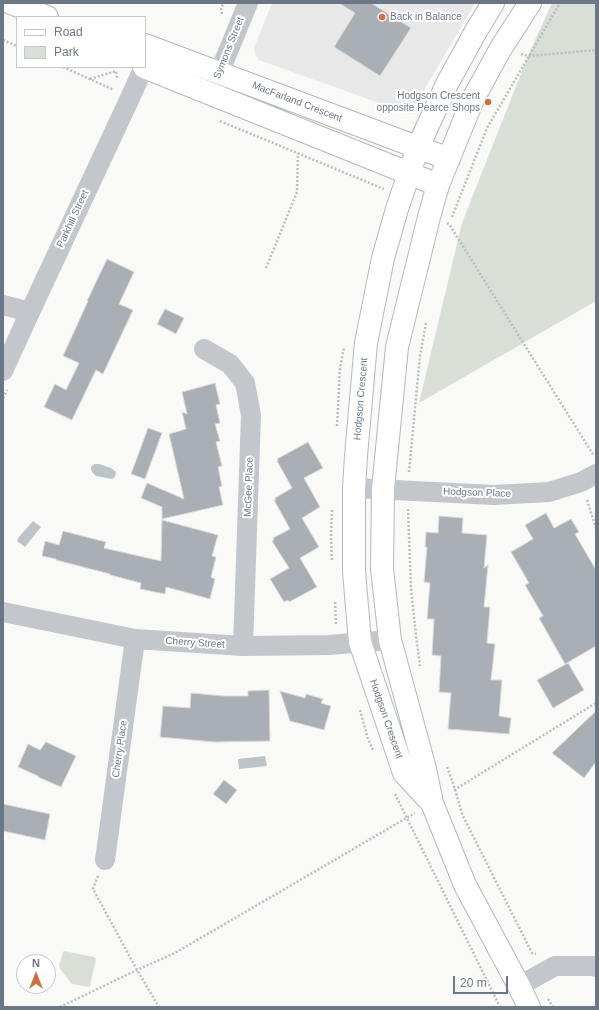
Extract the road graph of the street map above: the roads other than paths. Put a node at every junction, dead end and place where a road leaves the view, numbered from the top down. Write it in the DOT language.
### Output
graph roads {
  1 [pos="11,3"];
  2 [pos="248,3"];
  3 [pos="493,3"];
  4 [pos="530,3"];
  5 [pos="44,16"];
  6 [pos="147,52"];
  7 [pos="144,68"];
  8 [pos="146,68"];
  9 [pos="220,72"];
  10 [pos="211,94"];
  11 [pos="418,147"];
  12 [pos="448,159"];
  13 [pos="408,173"];
  14 [pos="438,185"];
  15 [pos="3,305"];
  16 [pos="30,312"];
  17 [pos="204,349"];
  18 [pos="3,371"];
  19 [pos="588,478"];
  20 [pos="354,488"];
  21 [pos="383,489"];
  22 [pos="3,612"];
  23 [pos="135,638"];
  24 [pos="390,640"];
  25 [pos="360,642"];
  26 [pos="243,646"];
  27 [pos="432,803"];
  28 [pos="105,860"];
  29 [pos="596,967"];
  30 [pos="518,986"];
  31 [pos="529,1007"];
  1 -- 5 [label="street"];
  2 -- 9 [label="street, Symons Street"];
  3 -- 11 [label="street, Hodgson Crescent"];
  4 -- 12 [label="street, Hodgson Crescent"];
  6 -- 9 [label="street, MacFarland Crescent"];
  7 -- 16 [label="street, Parkhill Street"];
  8 -- 10 [label="street"];
  9 -- 10 [label="street, Symons Street"];
  9 -- 11 [label="street, MacFarland Crescent"];
  10 -- 13 [label="street"];
  11 -- 12 [label="street, MacFarland Crescent"];
  11 -- 13 [label="street, Hodgson Crescent"];
  12 -- 14 [label="street, Hodgson Crescent"];
  13 -- 14 [label="street"];
  13 -- 20 [label="street, Hodgson Crescent"];
  14 -- 21 [label="street, Hodgson Crescent"];
  15 -- 16 [label="street"];
  16 -- 18 [label="street, Parkhill Street"];
  17 -- 26 [label="street, McGee Place"];
  19 -- 21 [label="street, Hodgson Place"];
  20 -- 21 [label="street, Hodgson Place"];
  20 -- 25 [label="street, Hodgson Crescent"];
  21 -- 24 [label="street, Hodgson Crescent"];
  22 -- 23 [label="street, Cherry Street"];
  23 -- 26 [label="street, Cherry Street"];
  23 -- 28 [label="street, Cherry Place"];
  24 -- 25 [label="street, Cherry Street"];
  24 -- 27 [label="street, Hodgson Crescent"];
  25 -- 26 [label="street, Cherry Street"];
  25 -- 27 [label="street, Hodgson Crescent"];
  27 -- 30 [label="street, Hodgson Crescent"];
  29 -- 30 [label="street"];
  30 -- 31 [label="street, Hodgson Crescent"];
}
